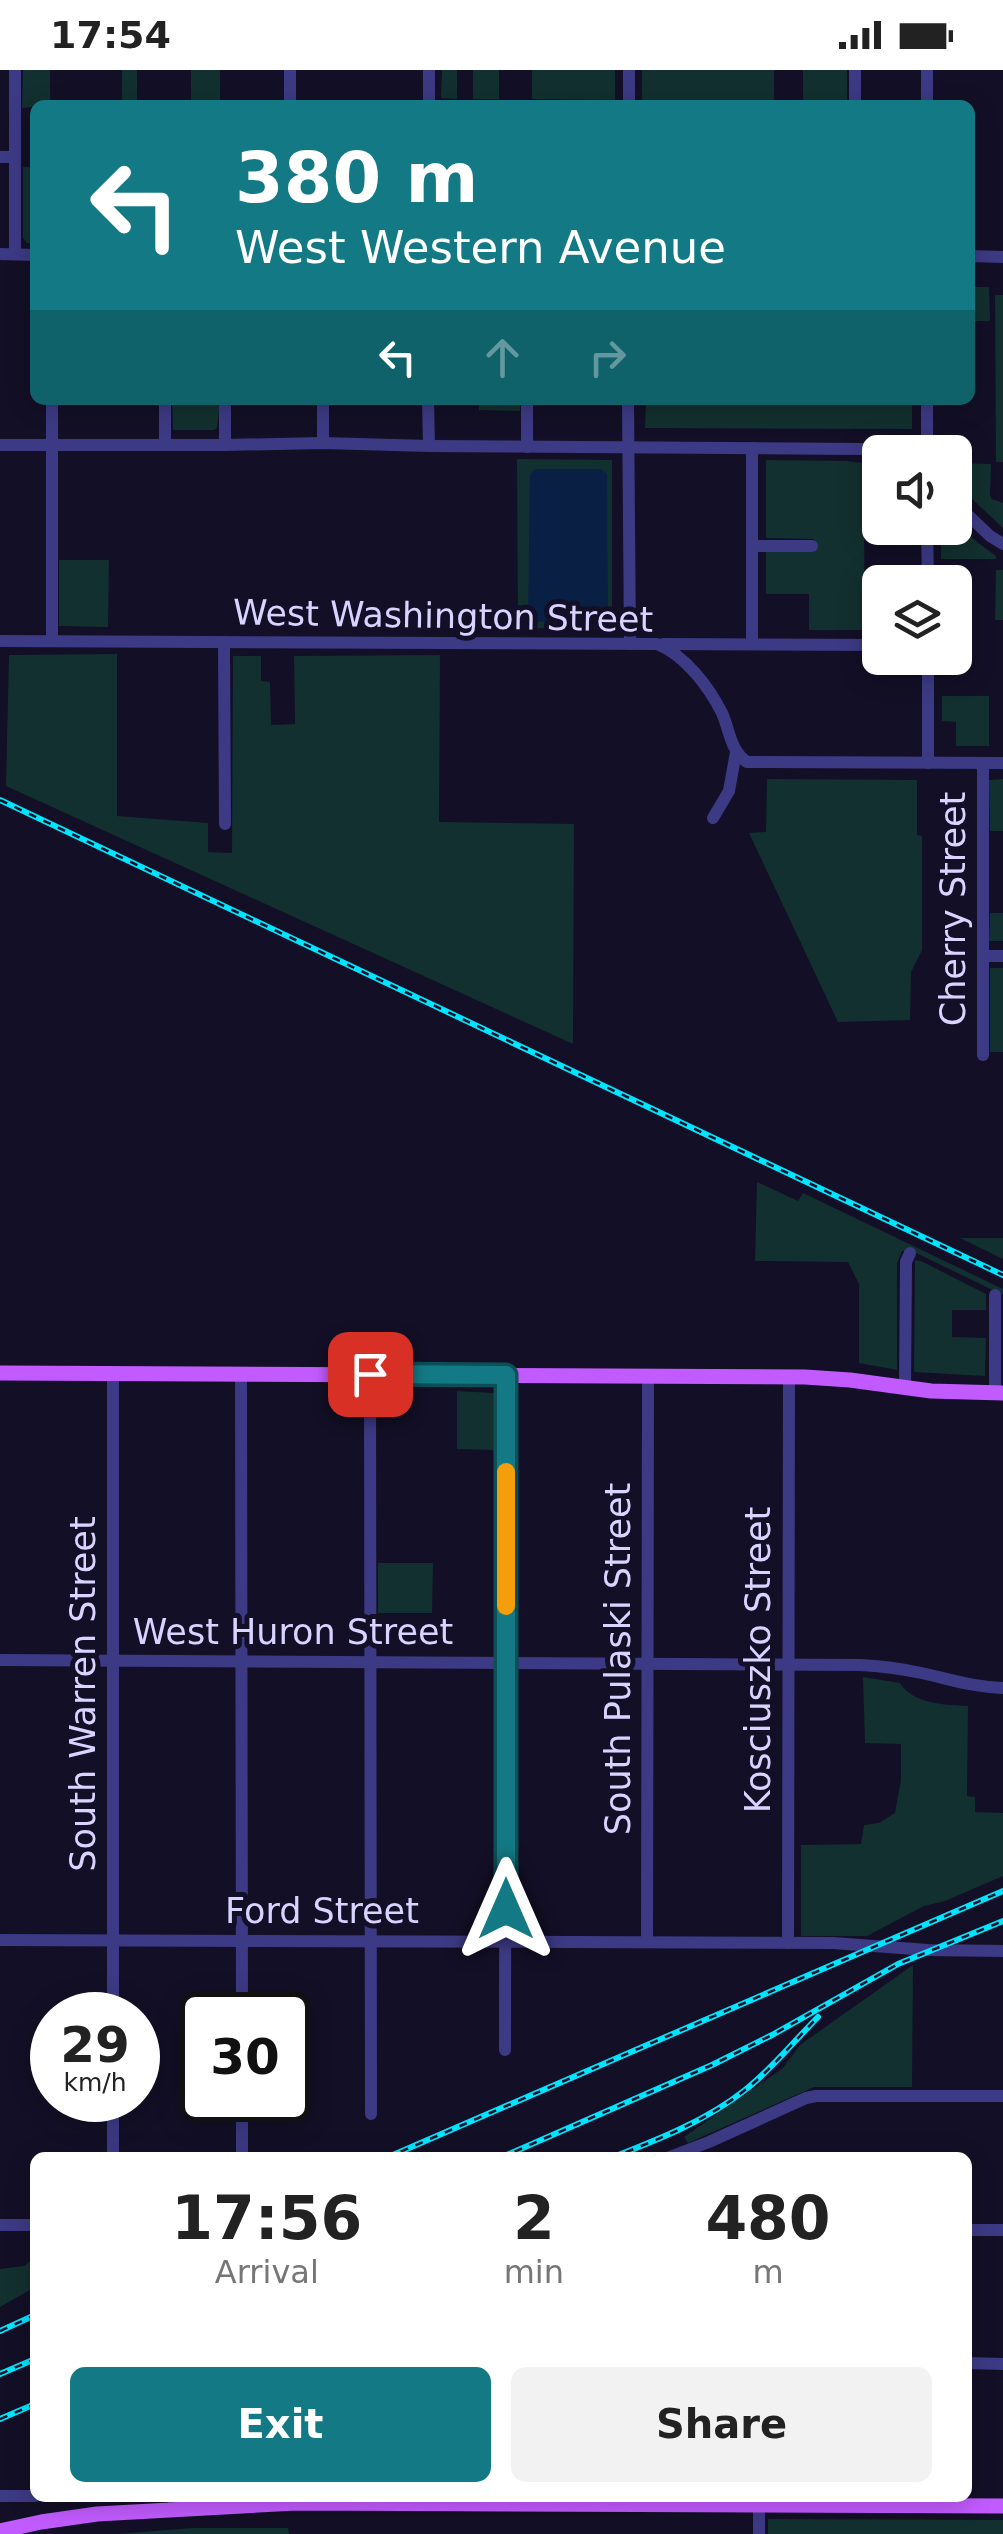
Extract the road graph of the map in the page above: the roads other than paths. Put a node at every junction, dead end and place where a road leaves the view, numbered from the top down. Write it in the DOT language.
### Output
graph roads {
  1 [pos="15,70"];
  2 [pos="290,70"];
  3 [pos="429,70"];
  4 [pos="630,70"];
  5 [pos="855,70"];
  6 [pos="927,70"];
  7 [pos="290,100"];
  8 [pos="429,100"];
  9 [pos="629,100"];
  10 [pos="855,100"];
  11 [pos="927,100"];
  12 [pos="0,158"];
  13 [pos="15,158"];
  14 [pos="7,254"];
  15 [pos="975,256"];
  16 [pos="1003,257"];
  17 [pos="52,405"];
  18 [pos="165,405"];
  19 [pos="225,405"];
  20 [pos="323,405"];
  21 [pos="428,405"];
  22 [pos="526,405"];
  23 [pos="628,405"];
  24 [pos="927,405"];
  25 [pos="927,435"];
  26 [pos="323,443"];
  27 [pos="0,444"];
  28 [pos="52,445"];
  29 [pos="165,445"];
  30 [pos="225,445"];
  31 [pos="429,446"];
  32 [pos="527,447"];
  33 [pos="630,447"];
  34 [pos="752,448"];
  35 [pos="862,449"];
  36 [pos="972,519"];
  37 [pos="1003,544"];
  38 [pos="752,546"];
  39 [pos="812,546"];
  40 [pos="0,640"];
  41 [pos="52,641"];
  42 [pos="224,642"];
  43 [pos="630,644"];
  44 [pos="657,644"];
  45 [pos="752,644"];
  46 [pos="862,644"];
  47 [pos="928,675"];
  48 [pos="736,752"];
  49 [pos="928,763"];
  50 [pos="983,763"];
  51 [pos="1003,763"];
  52 [pos="713,818"];
  53 [pos="225,824"];
  54 [pos="983,956"];
  55 [pos="1003,956"];
  56 [pos="982,1055"];
  57 [pos="910,1253"];
  58 [pos="995,1295"];
  59 [pos="0,1373"];
  60 [pos="113,1373"];
  61 [pos="241,1374"];
  62 [pos="370,1374"];
  63 [pos="506,1375"];
  64 [pos="648,1376"];
  65 [pos="789,1377"];
  66 [pos="905,1388"];
  67 [pos="999,1393"];
  68 [pos="0,1660"];
  69 [pos="113,1661"];
  70 [pos="242,1661"];
  71 [pos="372,1662"];
  72 [pos="506,1663"];
  73 [pos="648,1664"];
  74 [pos="788,1665"];
  75 [pos="1003,1688"];
  76 [pos="0,1940"];
  77 [pos="242,1940"];
  78 [pos="113,1941"];
  79 [pos="372,1941"];
  80 [pos="506,1942"];
  81 [pos="647,1942"];
  82 [pos="788,1943"];
  83 [pos="1003,1951"];
  84 [pos="113,1992"];
  85 [pos="242,1992"];
  86 [pos="504,2050"];
  87 [pos="1003,2096"];
  88 [pos="372,2114"];
  89 [pos="113,2122"];
  90 [pos="242,2122"];
  91 [pos="113,2152"];
  92 [pos="242,2152"];
  93 [pos="682,2152"];
  94 [pos="0,2225"];
  95 [pos="30,2225"];
  96 [pos="972,2230"];
  97 [pos="1003,2230"];
  98 [pos="972,2363"];
  99 [pos="1003,2364"];
  100 [pos="0,2496"];
  101 [pos="30,2496"];
  102 [pos="218,2502"];
  103 [pos="319,2502"];
  104 [pos="675,2502"];
  105 [pos="781,2502"];
  106 [pos="831,2502"];
  107 [pos="759,2505"];
  108 [pos="1003,2506"];
  109 [pos="0,2531"];
  110 [pos="759,2534"];
  1 -- 13 [label="street"];
  2 -- 7 [label="street"];
  3 -- 8 [label="street"];
  4 -- 9 [label="street"];
  5 -- 10 [label="street"];
  6 -- 11 [label="street"];
  12 -- 13 [label="street"];
  13 -- 14 [label="street"];
  15 -- 16 [label="street"];
  17 -- 28 [label="street"];
  18 -- 29 [label="street"];
  19 -- 30 [label="street"];
  20 -- 26 [label="street"];
  21 -- 31 [label="street"];
  22 -- 32 [label="street"];
  23 -- 33 [label="street"];
  24 -- 25 [label="street"];
  26 -- 30 [label="street"];
  26 -- 31 [label="street"];
  27 -- 28 [label="street"];
  28 -- 29 [label="street"];
  28 -- 41 [label="street"];
  29 -- 30 [label="street"];
  31 -- 32 [label="street"];
  32 -- 33 [label="street"];
  33 -- 34 [label="street"];
  33 -- 43 [label="street"];
  34 -- 35 [label="street"];
  34 -- 38 [label="street"];
  36 -- 37 [label="street"];
  38 -- 39 [label="street"];
  38 -- 45 [label="street"];
  40 -- 41 [label="street, West Washington Street"];
  41 -- 42 [label="street, West Washington Street"];
  42 -- 43 [label="street, West Washington Street"];
  42 -- 53 [label="street"];
  43 -- 44 [label="street, West Washington Street"];
  44 -- 45 [label="street"];
  44 -- 48 [label="street, West Washington Street"];
  45 -- 46 [label="street"];
  47 -- 49 [label="street"];
  48 -- 49 [label="street"];
  48 -- 52 [label="street"];
  49 -- 50 [label="street"];
  50 -- 51 [label="street"];
  50 -- 54 [label="street, Cherry Street"];
  54 -- 55 [label="street"];
  54 -- 56 [label="street, Cherry Street"];
  57 -- 66 [label="street"];
  58 -- 67 [label="street"];
  59 -- 60 [label="main road"];
  60 -- 61 [label="main road"];
  60 -- 69 [label="street, South Warren Street"];
  61 -- 62 [label="main road"];
  61 -- 70 [label="street"];
  62 -- 63 [label="main road"];
  62 -- 71 [label="street"];
  63 -- 64 [label="main road"];
  63 -- 72 [label="street"];
  64 -- 65 [label="main road"];
  64 -- 73 [label="street, South Pulaski Street"];
  65 -- 66 [label="main road"];
  65 -- 74 [label="street, Kosciuszko Street"];
  66 -- 67 [label="main road"];
  68 -- 69 [label="street, West Huron Street"];
  69 -- 70 [label="street, West Huron Street"];
  69 -- 78 [label="street, South Warren Street"];
  70 -- 71 [label="street, West Huron Street"];
  70 -- 77 [label="street"];
  71 -- 72 [label="street, West Huron Street"];
  71 -- 79 [label="street"];
  72 -- 73 [label="street, West Huron Street"];
  72 -- 80 [label="street"];
  73 -- 74 [label="street, West Huron Street"];
  73 -- 81 [label="street, South Pulaski Street"];
  74 -- 75 [label="street, West Huron Street"];
  74 -- 82 [label="street, Kosciuszko Street"];
  76 -- 78 [label="street, Ford Street"];
  77 -- 78 [label="street, Ford Street"];
  77 -- 79 [label="street, Ford Street"];
  77 -- 85 [label="street"];
  78 -- 84 [label="street, South Warren Street"];
  79 -- 80 [label="street, Ford Street"];
  79 -- 88 [label="street"];
  80 -- 81 [label="street, Ford Street"];
  80 -- 86 [label="street"];
  81 -- 82 [label="street, Ford Street"];
  82 -- 83 [label="street, Ford Street"];
  87 -- 93 [label="street"];
  89 -- 91 [label="street"];
  90 -- 92 [label="street"];
  94 -- 95 [label="street"];
  96 -- 97 [label="street"];
  98 -- 99 [label="street"];
  100 -- 101 [label="street"];
  102 -- 103 [label="main road"];
  102 -- 109 [label="main road"];
  104 -- 107 [label="main road"];
  105 -- 107 [label="main road"];
  106 -- 108 [label="main road"];
  107 -- 110 [label="street"];
}
